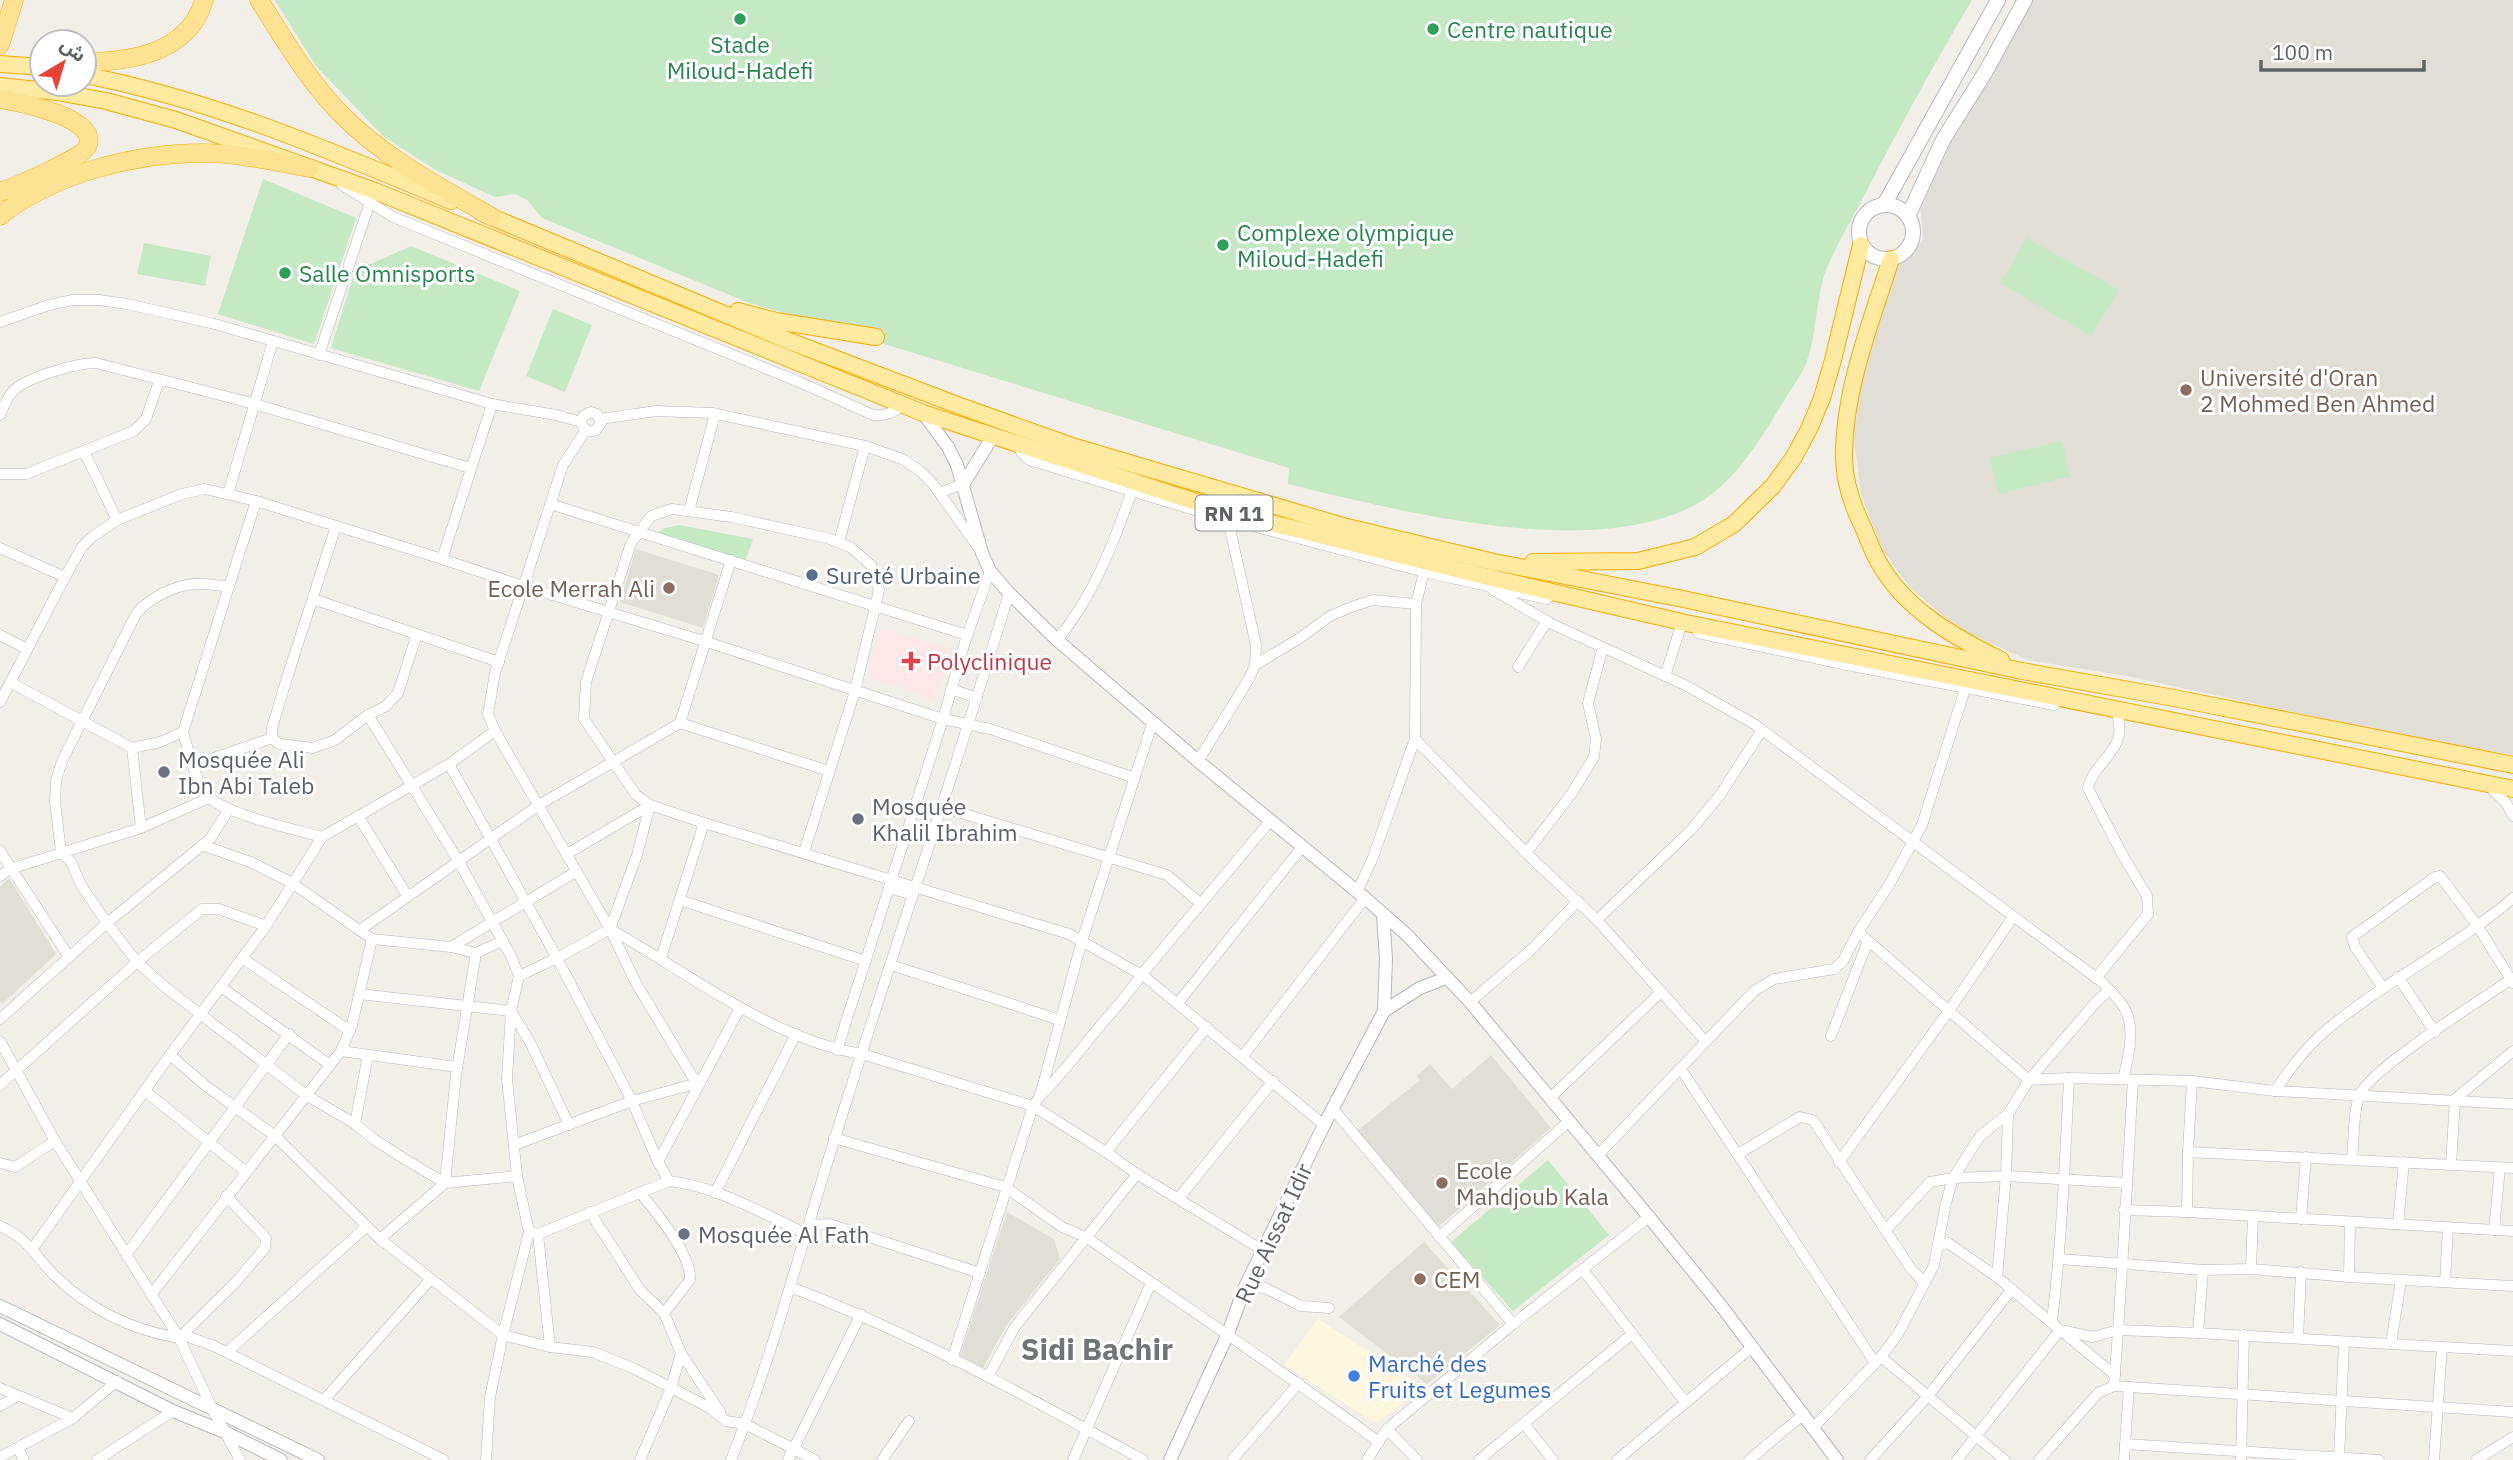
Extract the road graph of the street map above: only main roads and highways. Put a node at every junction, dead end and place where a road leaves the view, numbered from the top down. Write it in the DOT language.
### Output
graph roads {
  1 [pos="14,0"];
  2 [pos="204,0"];
  3 [pos="259,0"];
  4 [pos="1998,0"];
  5 [pos="2025,0"];
  6 [pos="2,38"];
  7 [pos="98,61"];
  8 [pos="0,64"];
  9 [pos="28,66"];
  10 [pos="98,78"];
  11 [pos="0,86"];
  12 [pos="0,99"];
  13 [pos="315,170"];
  14 [pos="0,192"];
  15 [pos="1884,205"];
  16 [pos="0,216"];
  17 [pos="1908,216"];
  18 [pos="492,218"];
  19 [pos="1861,245"];
  20 [pos="1891,259"];
  21 [pos="654,285"];
  22 [pos="876,337"];
  23 [pos="1494,562"];
  24 [pos="2022,671"];
  25 [pos="2513,765"];
  26 [pos="2513,789"];
  1 -- 6 [label="highway"];
  2 -- 7 [label="highway"];
  3 -- 18 [label="highway"];
  4 -- 15 [label="main road"];
  5 -- 17 [label="main road"];
  8 -- 9 [label="highway"];
  10 -- 18 [label="highway, RN 11"];
  11 -- 13 [label="highway, RN 11"];
  12 -- 14 [label="highway"];
  13 -- 16 [label="highway"];
  13 -- 26 [label="highway, RN 11"];
  15 -- 17 [label="main road"];
  15 -- 19 [label="main road"];
  17 -- 20 [label="main road"];
  18 -- 21 [label="highway, RN 11"];
  19 -- 20 [label="main road"];
  19 -- 23 [label="highway"];
  20 -- 24 [label="highway"];
  21 -- 22 [label="highway"];
  21 -- 23 [label="highway, RN 11"];
  23 -- 24 [label="highway, RN 11"];
  24 -- 25 [label="highway, RN 11"];
}
